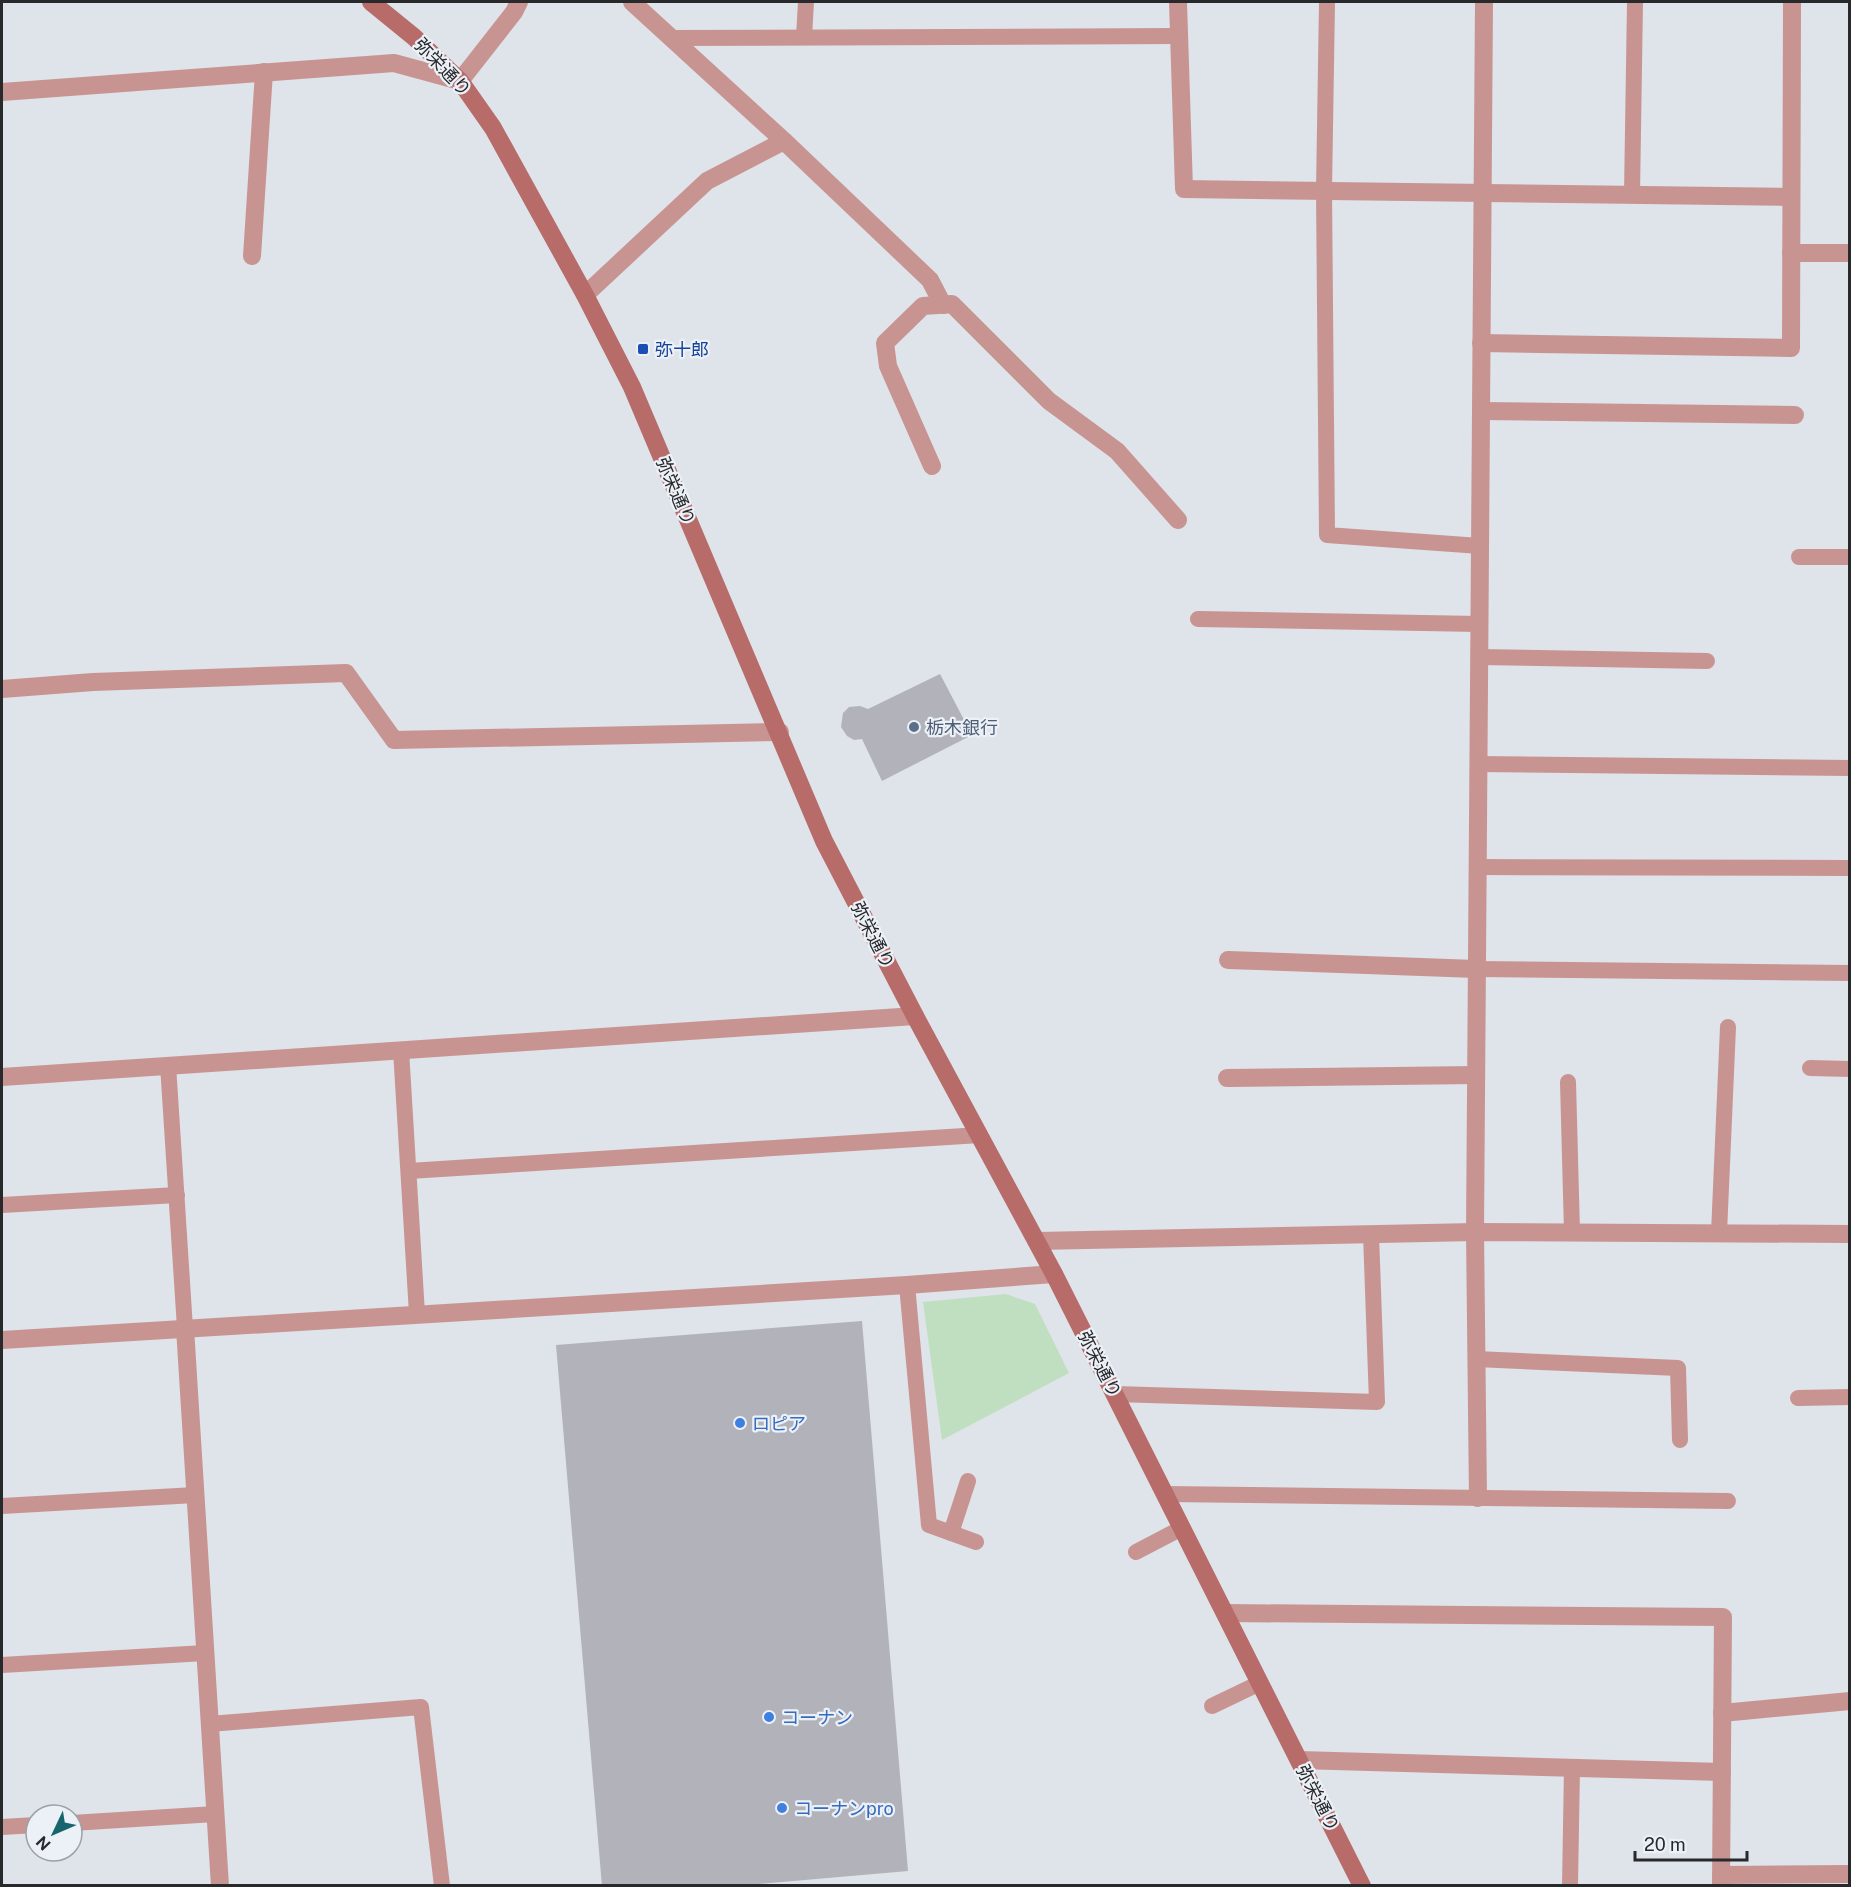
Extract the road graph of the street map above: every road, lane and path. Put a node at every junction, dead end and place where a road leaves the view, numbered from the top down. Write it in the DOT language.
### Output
graph roads {
  1 [pos="371,2"];
  2 [pos="519,2"];
  3 [pos="632,2"];
  4 [pos="806,2"];
  5 [pos="1179,2"];
  6 [pos="1327,2"];
  7 [pos="1484,2"];
  8 [pos="1635,2"];
  9 [pos="1792,2"];
  10 [pos="1179,36"];
  11 [pos="804,37"];
  12 [pos="672,38"];
  13 [pos="264,72"];
  14 [pos="460,81"];
  15 [pos="2,92"];
  16 [pos="784,141"];
  17 [pos="1324,190"];
  18 [pos="1484,192"];
  19 [pos="1632,194"];
  20 [pos="1791,197"];
  21 [pos="1850,252"];
  22 [pos="1791,253"];
  23 [pos="252,256"];
  24 [pos="585,295"];
  25 [pos="943,305"];
  26 [pos="1481,344"];
  27 [pos="1481,411"];
  28 [pos="1795,415"];
  29 [pos="932,466"];
  30 [pos="1178,520"];
  31 [pos="1480,546"];
  32 [pos="1799,557"];
  33 [pos="1850,557"];
  34 [pos="1198,619"];
  35 [pos="1479,624"];
  36 [pos="1479,657"];
  37 [pos="1707,661"];
  38 [pos="2,689"];
  39 [pos="780,732"];
  40 [pos="1478,764"];
  41 [pos="1850,768"];
  42 [pos="1478,867"];
  43 [pos="1850,868"];
  44 [pos="1228,960"];
  45 [pos="1476,969"];
  46 [pos="1850,973"];
  47 [pos="915,1016"];
  48 [pos="1728,1027"];
  49 [pos="401,1050"];
  50 [pos="168,1065"];
  51 [pos="1810,1068"];
  52 [pos="1850,1070"];
  53 [pos="1476,1075"];
  54 [pos="2,1077"];
  55 [pos="1227,1078"];
  56 [pos="1568,1082"];
  57 [pos="980,1135"];
  58 [pos="409,1171"];
  59 [pos="177,1195"];
  60 [pos="2,1205"];
  61 [pos="1475,1232"];
  62 [pos="1572,1232"];
  63 [pos="1719,1233"];
  64 [pos="1371,1234"];
  65 [pos="1850,1234"];
  66 [pos="1037,1241"];
  67 [pos="1054,1274"];
  68 [pos="907,1285"];
  69 [pos="417,1314"];
  70 [pos="185,1328"];
  71 [pos="2,1340"];
  72 [pos="1476,1359"];
  73 [pos="1115,1394"];
  74 [pos="1850,1396"];
  75 [pos="1798,1398"];
  76 [pos="1680,1440"];
  77 [pos="968,1482"];
  78 [pos="195,1494"];
  79 [pos="1165,1494"];
  80 [pos="1478,1498"];
  81 [pos="1728,1501"];
  82 [pos="2,1506"];
  83 [pos="1182,1528"];
  84 [pos="951,1533"];
  85 [pos="976,1542"];
  86 [pos="1136,1552"];
  87 [pos="1225,1613"];
  88 [pos="205,1653"];
  89 [pos="2,1665"];
  90 [pos="1260,1683"];
  91 [pos="1850,1701"];
  92 [pos="1212,1706"];
  93 [pos="1722,1713"];
  94 [pos="209,1724"];
  95 [pos="1299,1760"];
  96 [pos="1572,1767"];
  97 [pos="1722,1772"];
  98 [pos="215,1814"];
  99 [pos="84,1822"];
  100 [pos="24,1826"];
  101 [pos="2,1827"];
  102 [pos="1850,1874"];
  103 [pos="1721,1880"];
  104 [pos="219,1886"];
  105 [pos="442,1886"];
  106 [pos="1362,1886"];
  107 [pos="1570,1886"];
  1 -- 14 [label="street, 弥栄通り"];
  2 -- 14 [label="street"];
  3 -- 12 [label="street"];
  4 -- 11 [label="lane"];
  5 -- 10 [label="street"];
  6 -- 17 [label="lane"];
  7 -- 18 [label="street"];
  8 -- 19 [label="lane"];
  9 -- 20 [label="street"];
  10 -- 11 [label="lane"];
  10 -- 17 [label="street"];
  11 -- 12 [label="lane"];
  12 -- 16 [label="street"];
  13 -- 14 [label="street"];
  13 -- 15 [label="street"];
  13 -- 23 [label="street"];
  14 -- 24 [label="street, 弥栄通り"];
  16 -- 24 [label="street"];
  16 -- 25 [label="street"];
  17 -- 18 [label="street"];
  17 -- 31 [label="lane"];
  18 -- 19 [label="street"];
  18 -- 26 [label="street"];
  19 -- 20 [label="street"];
  20 -- 22 [label="street"];
  21 -- 22 [label="street"];
  22 -- 26 [label="street"];
  24 -- 39 [label="street, 弥栄通り"];
  25 -- 29 [label="street"];
  25 -- 30 [label="street"];
  26 -- 27 [label="street"];
  27 -- 28 [label="street"];
  27 -- 31 [label="street"];
  31 -- 35 [label="street"];
  32 -- 33 [label="lane"];
  34 -- 35 [label="lane"];
  35 -- 36 [label="street"];
  36 -- 37 [label="lane"];
  36 -- 40 [label="street"];
  38 -- 39 [label="street"];
  39 -- 47 [label="street, 弥栄通り"];
  40 -- 41 [label="lane"];
  40 -- 42 [label="street"];
  42 -- 43 [label="lane"];
  42 -- 45 [label="street"];
  44 -- 45 [label="street"];
  45 -- 46 [label="lane"];
  45 -- 53 [label="street"];
  47 -- 49 [label="street"];
  47 -- 57 [label="street, 弥栄通り"];
  48 -- 63 [label="lane"];
  49 -- 50 [label="street"];
  49 -- 58 [label="lane"];
  50 -- 54 [label="street"];
  50 -- 59 [label="lane"];
  51 -- 52 [label="lane"];
  53 -- 55 [label="street"];
  53 -- 61 [label="street"];
  56 -- 62 [label="lane"];
  57 -- 58 [label="lane"];
  57 -- 66 [label="street, 弥栄通り"];
  58 -- 69 [label="lane"];
  59 -- 60 [label="lane"];
  59 -- 70 [label="lane"];
  61 -- 62 [label="street"];
  61 -- 64 [label="street"];
  61 -- 72 [label="street"];
  62 -- 63 [label="street"];
  63 -- 65 [label="street"];
  64 -- 66 [label="street"];
  64 -- 73 [label="lane"];
  66 -- 67 [label="street, 弥栄通り"];
  67 -- 68 [label="street"];
  67 -- 73 [label="street, 弥栄通り"];
  68 -- 69 [label="street"];
  68 -- 84 [label="lane"];
  69 -- 70 [label="street"];
  70 -- 71 [label="street"];
  70 -- 78 [label="street"];
  72 -- 76 [label="lane"];
  72 -- 80 [label="street"];
  73 -- 79 [label="street, 弥栄通り"];
  74 -- 75 [label="lane"];
  77 -- 84 [label="lane"];
  78 -- 82 [label="lane"];
  78 -- 88 [label="street"];
  79 -- 80 [label="lane"];
  79 -- 83 [label="street, 弥栄通り"];
  80 -- 81 [label="lane"];
  83 -- 86 [label="lane"];
  83 -- 87 [label="street, 弥栄通り"];
  84 -- 85 [label="lane"];
  87 -- 90 [label="street, 弥栄通り"];
  87 -- 93 [label="street"];
  88 -- 89 [label="lane"];
  88 -- 94 [label="street"];
  90 -- 92 [label="lane"];
  90 -- 95 [label="street, 弥栄通り"];
  91 -- 93 [label="street"];
  93 -- 97 [label="street"];
  94 -- 98 [label="street"];
  94 -- 105 [label="lane"];
  95 -- 96 [label="street"];
  95 -- 106 [label="street, 弥栄通り"];
  96 -- 97 [label="street"];
  96 -- 107 [label="lane"];
  97 -- 103 [label="street"];
  98 -- 99 [label="lane"];
  98 -- 104 [label="street"];
  100 -- 101 [label="lane"];
  102 -- 103 [label="street"];
}
